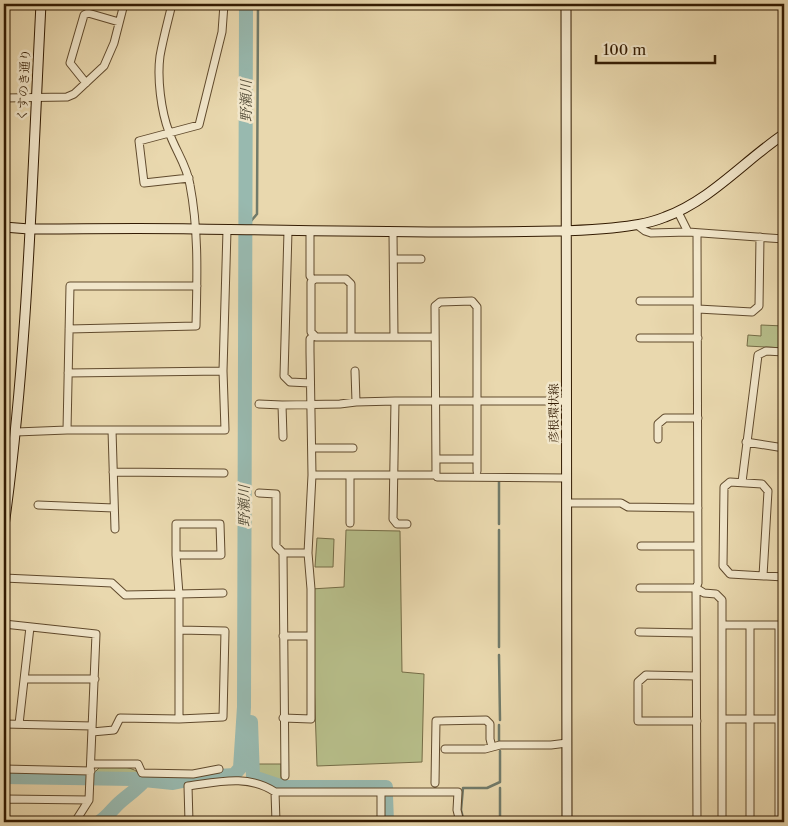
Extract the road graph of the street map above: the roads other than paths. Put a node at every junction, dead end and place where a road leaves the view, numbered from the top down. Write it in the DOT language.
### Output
graph roads {
  1 [pos="41,4"];
  2 [pos="124,4"];
  3 [pos="172,4"];
  4 [pos="224,4"];
  5 [pos="566,4"];
  6 [pos="119,22"];
  7 [pos="86,83"];
  8 [pos="36,97"];
  9 [pos="4,98"];
  10 [pos="169,133"];
  11 [pos="784,134"];
  12 [pos="189,178"];
  13 [pos="678,212"];
  14 [pos="637,224"];
  15 [pos="4,227"];
  16 [pos="29,229"];
  17 [pos="196,229"];
  18 [pos="231,230"];
  19 [pos="288,231"];
  20 [pos="310,231"];
  21 [pos="566,231"];
  22 [pos="394,232"];
  23 [pos="688,232"];
  24 [pos="697,233"];
  25 [pos="760,237"];
  26 [pos="784,239"];
  27 [pos="394,259"];
  28 [pos="421,260"];
  29 [pos="313,280"];
  30 [pos="196,286"];
  31 [pos="697,300"];
  32 [pos="640,301"];
  33 [pos="698,310"];
  34 [pos="69,329"];
  35 [pos="314,335"];
  36 [pos="351,336"];
  37 [pos="394,337"];
  38 [pos="435,337"];
  39 [pos="640,338"];
  40 [pos="698,338"];
  41 [pos="784,352"];
  42 [pos="223,371"];
  43 [pos="355,372"];
  44 [pos="68,373"];
  45 [pos="310,383"];
  46 [pos="436,400"];
  47 [pos="477,400"];
  48 [pos="395,401"];
  49 [pos="566,401"];
  50 [pos="356,402"];
  51 [pos="259,404"];
  52 [pos="311,404"];
  53 [pos="282,405"];
  54 [pos="698,418"];
  55 [pos="67,430"];
  56 [pos="112,430"];
  57 [pos="16,432"];
  58 [pos="282,437"];
  59 [pos="658,439"];
  60 [pos="746,442"];
  61 [pos="312,448"];
  62 [pos="353,448"];
  63 [pos="784,448"];
  64 [pos="436,459"];
  65 [pos="477,459"];
  66 [pos="477,471"];
  67 [pos="113,472"];
  68 [pos="224,473"];
  69 [pos="312,475"];
  70 [pos="394,475"];
  71 [pos="436,475"];
  72 [pos="350,476"];
  73 [pos="567,478"];
  74 [pos="742,482"];
  75 [pos="259,493"];
  76 [pos="6,497"];
  77 [pos="567,503"];
  78 [pos="38,505"];
  79 [pos="114,508"];
  80 [pos="698,508"];
  81 [pos="350,523"];
  82 [pos="408,524"];
  83 [pos="4,526"];
  84 [pos="115,529"];
  85 [pos="641,546"];
  86 [pos="698,546"];
  87 [pos="308,553"];
  88 [pos="283,554"];
  89 [pos="176,555"];
  90 [pos="763,576"];
  91 [pos="784,577"];
  92 [pos="4,578"];
  93 [pos="640,588"];
  94 [pos="696,588"];
  95 [pos="223,593"];
  96 [pos="179,594"];
  97 [pos="4,624"];
  98 [pos="722,625"];
  99 [pos="750,625"];
  100 [pos="782,625"];
  101 [pos="30,627"];
  102 [pos="180,630"];
  103 [pos="639,632"];
  104 [pos="695,632"];
  105 [pos="283,636"];
  106 [pos="310,636"];
  107 [pos="782,672"];
  108 [pos="696,676"];
  109 [pos="26,679"];
  110 [pos="95,679"];
  111 [pos="283,718"];
  112 [pos="179,719"];
  113 [pos="722,719"];
  114 [pos="750,719"];
  115 [pos="782,719"];
  116 [pos="697,721"];
  117 [pos="4,724"];
  118 [pos="19,724"];
  119 [pos="92,729"];
  120 [pos="566,743"];
  121 [pos="492,747"];
  122 [pos="445,749"];
  123 [pos="782,766"];
  124 [pos="219,768"];
  125 [pos="4,769"];
  126 [pos="91,773"];
  127 [pos="285,776"];
  128 [pos="435,783"];
  129 [pos="275,792"];
  130 [pos="381,792"];
  131 [pos="89,800"];
  132 [pos="4,807"];
  133 [pos="782,813"];
  134 [pos="75,822"];
  135 [pos="189,822"];
  136 [pos="276,822"];
  137 [pos="381,822"];
  138 [pos="460,822"];
  139 [pos="566,822"];
  140 [pos="697,822"];
  141 [pos="722,822"];
  142 [pos="750,822"];
  143 [pos="779,822"];
  1 -- 8 [label="street, くすのき通り"];
  2 -- 6 [label="street"];
  3 -- 10 [label="street"];
  4 -- 10 [label="street"];
  5 -- 21 [label="street, 彦根環状線"];
  6 -- 7 [label="street"];
  6 -- 7 [label="street"];
  7 -- 8 [label="street"];
  8 -- 9 [label="street"];
  8 -- 16 [label="street, くすのき通り"];
  10 -- 12 [label="street"];
  10 -- 12 [label="street"];
  11 -- 13 [label="street"];
  12 -- 17 [label="street"];
  13 -- 14 [label="street"];
  13 -- 23 [label="street"];
  14 -- 21 [label="street"];
  14 -- 23 [label="street"];
  15 -- 16 [label="street"];
  16 -- 17 [label="street"];
  16 -- 57 [label="street, くすのき通り"];
  17 -- 18 [label="street"];
  17 -- 30 [label="street"];
  18 -- 19 [label="street"];
  18 -- 42 [label="street"];
  19 -- 20 [label="street"];
  19 -- 45 [label="street"];
  20 -- 22 [label="street"];
  20 -- 29 [label="street"];
  21 -- 22 [label="street"];
  21 -- 49 [label="street, 彦根環状線"];
  22 -- 27 [label="street"];
  23 -- 24 [label="street"];
  24 -- 25 [label="street"];
  24 -- 31 [label="street"];
  25 -- 26 [label="street"];
  25 -- 33 [label="street"];
  27 -- 28 [label="street"];
  27 -- 37 [label="street"];
  29 -- 35 [label="street"];
  29 -- 36 [label="street"];
  30 -- 34 [label="street"];
  30 -- 34 [label="street"];
  31 -- 32 [label="street"];
  31 -- 33 [label="street"];
  33 -- 40 [label="street"];
  34 -- 44 [label="street"];
  35 -- 36 [label="street"];
  35 -- 45 [label="street"];
  36 -- 37 [label="street"];
  37 -- 38 [label="street"];
  38 -- 46 [label="street"];
  38 -- 47 [label="street"];
  39 -- 40 [label="street"];
  40 -- 54 [label="street"];
  41 -- 60 [label="street"];
  42 -- 44 [label="street"];
  42 -- 56 [label="street"];
  43 -- 50 [label="street"];
  44 -- 55 [label="street"];
  45 -- 52 [label="street"];
  46 -- 47 [label="street"];
  46 -- 48 [label="street"];
  46 -- 64 [label="street"];
  47 -- 49 [label="street"];
  47 -- 65 [label="street"];
  48 -- 50 [label="street"];
  48 -- 70 [label="street"];
  49 -- 73 [label="street, 彦根環状線"];
  50 -- 52 [label="street"];
  51 -- 53 [label="street"];
  52 -- 53 [label="street"];
  52 -- 61 [label="street"];
  53 -- 58 [label="street"];
  54 -- 59 [label="street"];
  54 -- 80 [label="street"];
  55 -- 56 [label="street"];
  55 -- 57 [label="street"];
  56 -- 67 [label="street"];
  57 -- 76 [label="street, くすのき通り"];
  60 -- 63 [label="street"];
  60 -- 74 [label="street"];
  61 -- 62 [label="street"];
  61 -- 69 [label="street"];
  64 -- 65 [label="street"];
  64 -- 71 [label="street"];
  65 -- 66 [label="street"];
  67 -- 68 [label="street"];
  67 -- 79 [label="street"];
  69 -- 72 [label="street"];
  69 -- 87 [label="street"];
  70 -- 71 [label="street"];
  70 -- 72 [label="street"];
  70 -- 82 [label="street"];
  71 -- 73 [label="street"];
  72 -- 81 [label="street"];
  73 -- 77 [label="street, 彦根環状線"];
  74 -- 90 [label="street"];
  74 -- 90 [label="street"];
  75 -- 88 [label="street"];
  76 -- 83 [label="street, くすのき通り"];
  77 -- 80 [label="street"];
  77 -- 120 [label="street, 彦根環状線"];
  78 -- 79 [label="street"];
  79 -- 84 [label="street"];
  80 -- 86 [label="street"];
  85 -- 86 [label="street"];
  86 -- 94 [label="street"];
  87 -- 88 [label="street"];
  87 -- 106 [label="street"];
  88 -- 105 [label="street"];
  89 -- 89 [label="street"];
  89 -- 96 [label="street"];
  90 -- 91 [label="street"];
  92 -- 96 [label="street"];
  93 -- 94 [label="street"];
  94 -- 98 [label="street"];
  94 -- 104 [label="street"];
  95 -- 96 [label="street"];
  96 -- 102 [label="street"];
  97 -- 101 [label="street"];
  98 -- 99 [label="street"];
  98 -- 113 [label="street"];
  99 -- 100 [label="street"];
  99 -- 114 [label="street"];
  100 -- 107 [label="street"];
  101 -- 109 [label="street"];
  101 -- 110 [label="street"];
  102 -- 112 [label="street"];
  102 -- 112 [label="street"];
  103 -- 104 [label="street"];
  104 -- 108 [label="street"];
  105 -- 106 [label="street"];
  105 -- 111 [label="street"];
  106 -- 111 [label="street"];
  107 -- 115 [label="street"];
  108 -- 116 [label="street"];
  108 -- 116 [label="street"];
  109 -- 110 [label="street"];
  109 -- 118 [label="street"];
  110 -- 119 [label="street"];
  111 -- 127 [label="street"];
  112 -- 119 [label="street"];
  113 -- 114 [label="street"];
  113 -- 141 [label="street"];
  114 -- 115 [label="street"];
  114 -- 142 [label="street"];
  115 -- 123 [label="street"];
  116 -- 140 [label="street"];
  117 -- 118 [label="street"];
  118 -- 119 [label="street"];
  119 -- 126 [label="street"];
  120 -- 121 [label="street"];
  120 -- 139 [label="street, 彦根環状線"];
  121 -- 122 [label="street"];
  121 -- 128 [label="street"];
  123 -- 133 [label="street"];
  124 -- 126 [label="street"];
  125 -- 126 [label="street"];
  126 -- 131 [label="street"];
  129 -- 130 [label="street"];
  129 -- 135 [label="street"];
  129 -- 136 [label="street"];
  130 -- 137 [label="street"];
  130 -- 138 [label="street"];
  131 -- 132 [label="street"];
  131 -- 134 [label="street"];
  133 -- 143 [label="street"];
}
